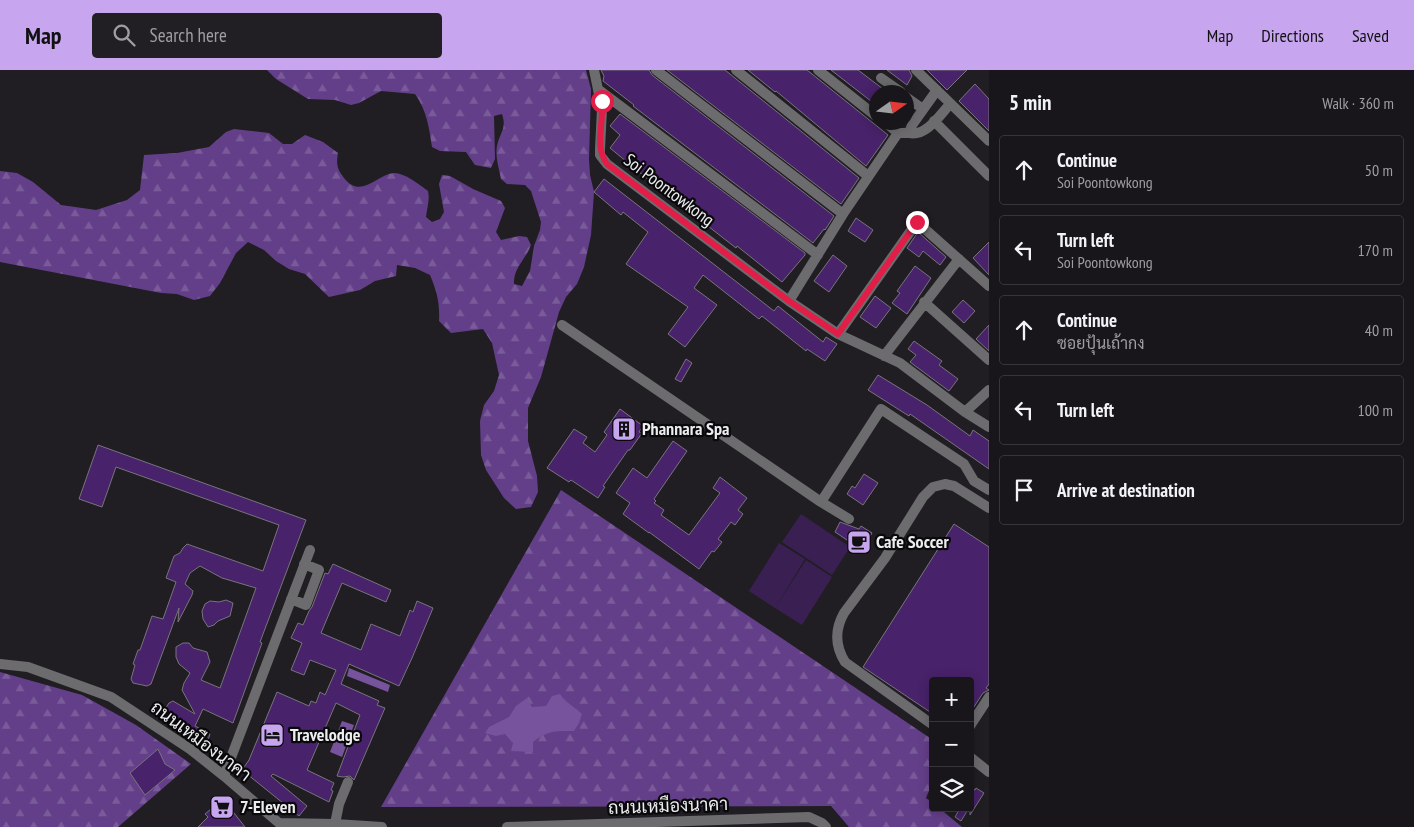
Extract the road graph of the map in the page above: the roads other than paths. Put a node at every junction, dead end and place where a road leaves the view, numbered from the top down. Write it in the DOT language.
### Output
graph roads {
  1 [pos="594,70"];
  2 [pos="656,70"];
  3 [pos="736,70"];
  4 [pos="818,70"];
  5 [pos="916,70"];
  6 [pos="881,78"];
  7 [pos="890,85"];
  8 [pos="599,90"];
  9 [pos="936,90"];
  10 [pos="914,103"];
  11 [pos="950,104"];
  12 [pos="869,110"];
  13 [pos="923,110"];
  14 [pos="934,121"];
  15 [pos="894,130"];
  16 [pos="898,133"];
  17 [pos="909,133"];
  18 [pos="989,141"];
  19 [pos="868,176"];
  20 [pos="989,176"];
  21 [pos="843,214"];
  22 [pos="818,255"];
  23 [pos="959,259"];
  24 [pos="989,286"];
  25 [pos="789,301"];
  26 [pos="924,302"];
  27 [pos="562,325"];
  28 [pos="838,334"];
  29 [pos="884,356"];
  30 [pos="989,360"];
  31 [pos="989,390"];
  32 [pos="965,412"];
  33 [pos="989,428"];
  34 [pos="989,490"];
  35 [pos="821,502"];
  36 [pos="989,508"];
  37 [pos="849,519"];
  38 [pos="310,550"];
  39 [pos="304,564"];
  40 [pos="290,599"];
  41 [pos="0,664"];
  42 [pos="989,698"];
  43 [pos="929,722"];
  44 [pos="973,722"];
  45 [pos="974,760"];
  46 [pos="989,772"];
  47 [pos="224,776"];
  48 [pos="348,782"];
  49 [pos="334,824"];
  50 [pos="275,825"];
  51 [pos="319,826"];
  52 [pos="382,827"];
  53 [pos="507,827"];
  54 [pos="826,827"];
  1 -- 8 [label="street, Soi Poontowkong"];
  2 -- 21 [label="street"];
  3 -- 19 [label="street"];
  4 -- 12 [label="street"];
  5 -- 9 [label="street"];
  6 -- 7 [label="street"];
  8 -- 22 [label="street"];
  8 -- 25 [label="street, Soi Poontowkong"];
  9 -- 11 [label="street"];
  9 -- 13 [label="street"];
  10 -- 13 [label="street"];
  11 -- 14 [label="street"];
  11 -- 18 [label="street"];
  13 -- 17 [label="street"];
  14 -- 17 [label="street"];
  14 -- 20 [label="street"];
  15 -- 16 [label="street"];
  16 -- 17 [label="street"];
  16 -- 19 [label="street"];
  19 -- 21 [label="street"];
  21 -- 22 [label="street"];
  22 -- 25 [label="street"];
  23 -- 24 [label="street"];
  23 -- 26 [label="street"];
  23 -- 28 [label="street"];
  25 -- 28 [label="street, Soi Poontowkong"];
  26 -- 29 [label="street"];
  26 -- 30 [label="street"];
  27 -- 35 [label="street"];
  28 -- 29 [label="street, Soi Poontowkong"];
  29 -- 32 [label="street, Soi Poontowkong"];
  31 -- 32 [label="street"];
  32 -- 33 [label="street, Soi Poontowkong"];
  34 -- 35 [label="street"];
  35 -- 37 [label="street"];
  36 -- 43 [label="street"];
  38 -- 39 [label="street"];
  39 -- 40 [label="street"];
  39 -- 40 [label="street"];
  40 -- 47 [label="street"];
  41 -- 47 [label="street, ถนนเหมืองนาคา"];
  42 -- 44 [label="street"];
  45 -- 46 [label="street"];
  47 -- 50 [label="street, ถนนเหมืองนาคา"];
  48 -- 49 [label="street"];
  49 -- 51 [label="street, ถนนเหมืองนาคา"];
  49 -- 52 [label="street, ถนนเหมืองนาคา"];
  50 -- 51 [label="street, ถนนเหมืองนาคา"];
  53 -- 54 [label="street, ถนนเหมืองนาคา"];
}
